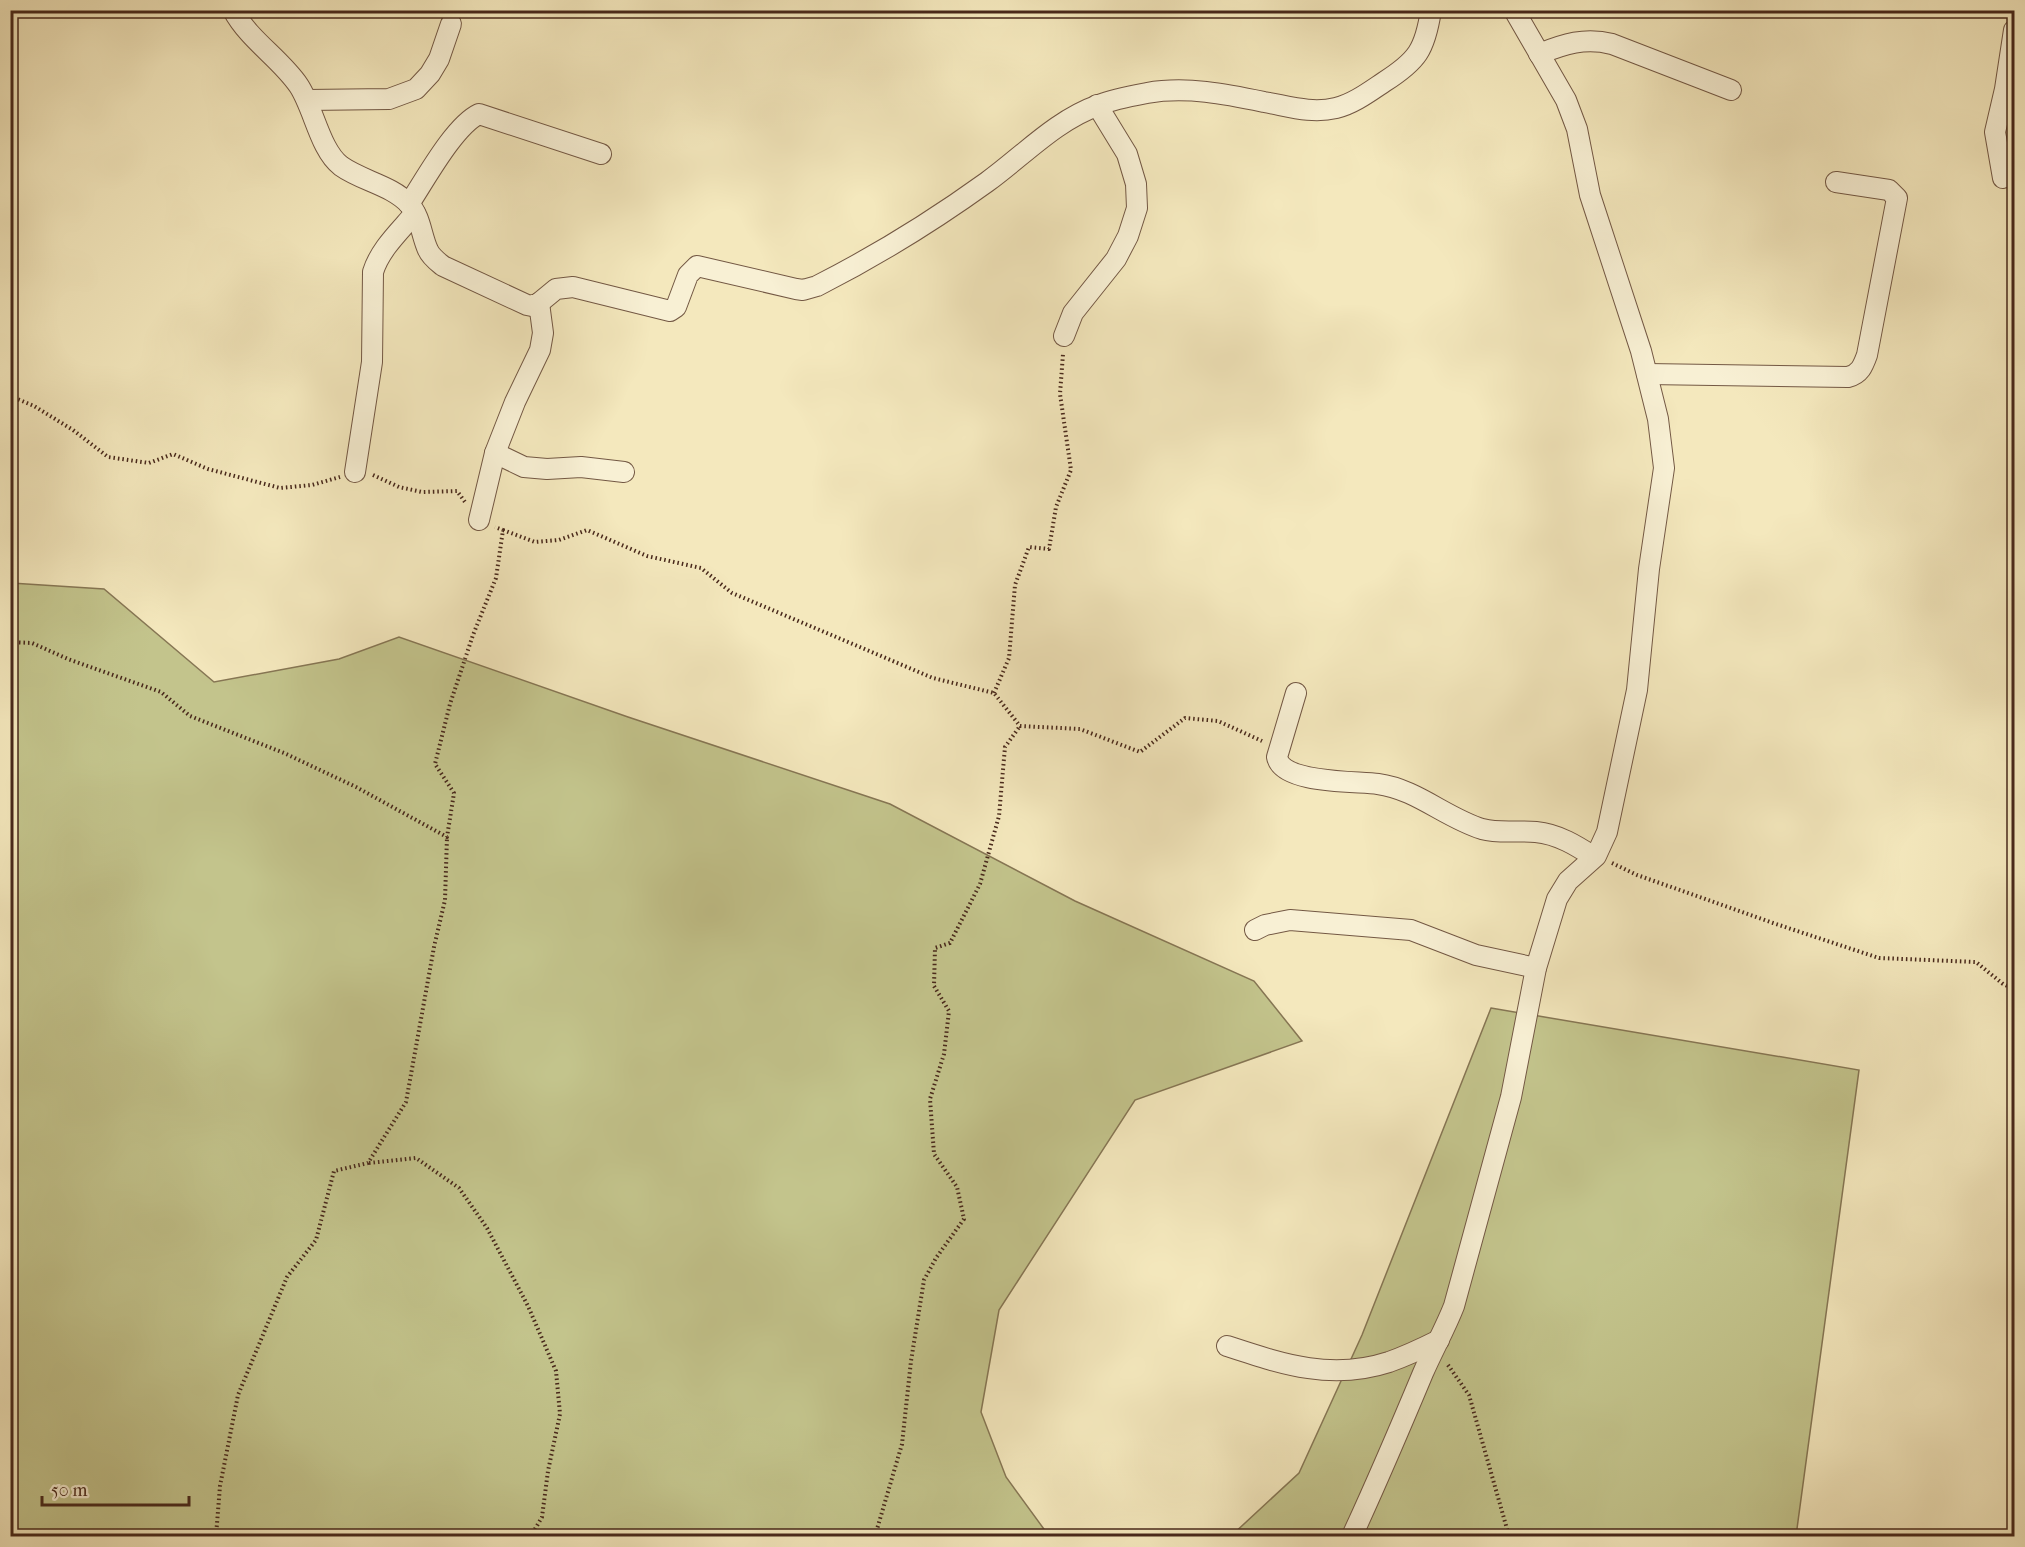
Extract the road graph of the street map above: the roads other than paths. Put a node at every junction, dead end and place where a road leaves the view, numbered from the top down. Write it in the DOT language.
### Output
graph roads {
  1 [pos="233,10"];
  2 [pos="1431,10"];
  3 [pos="1514,10"];
  4 [pos="451,24"];
  5 [pos="2014,30"];
  6 [pos="1539,54"];
  7 [pos="1731,90"];
  8 [pos="307,100"];
  9 [pos="1097,105"];
  10 [pos="601,154"];
  11 [pos="2003,178"];
  12 [pos="1836,182"];
  13 [pos="412,208"];
  14 [pos="539,303"];
  15 [pos="1064,336"];
  16 [pos="1647,374"];
  17 [pos="495,453"];
  18 [pos="355,472"];
  19 [pos="624,472"];
  20 [pos="479,520"];
  21 [pos="1296,693"];
  22 [pos="1595,856"];
  23 [pos="1255,930"];
  24 [pos="1536,968"];
  25 [pos="1437,1343"];
  26 [pos="1227,1346"];
  27 [pos="1352,1536"];
  1 -- 8 [label="street"];
  2 -- 9 [label="street"];
  3 -- 6 [label="street"];
  4 -- 8 [label="street"];
  5 -- 11 [label="street"];
  6 -- 7 [label="street"];
  6 -- 16 [label="street"];
  8 -- 13 [label="street"];
  9 -- 14 [label="street"];
  9 -- 15 [label="street"];
  10 -- 13 [label="street"];
  12 -- 16 [label="street"];
  13 -- 14 [label="street"];
  13 -- 18 [label="street"];
  14 -- 17 [label="street"];
  16 -- 22 [label="street"];
  17 -- 19 [label="street"];
  17 -- 20 [label="street"];
  21 -- 22 [label="street"];
  22 -- 24 [label="street"];
  23 -- 24 [label="street"];
  24 -- 25 [label="street"];
  25 -- 26 [label="street"];
  25 -- 27 [label="street"];
}
